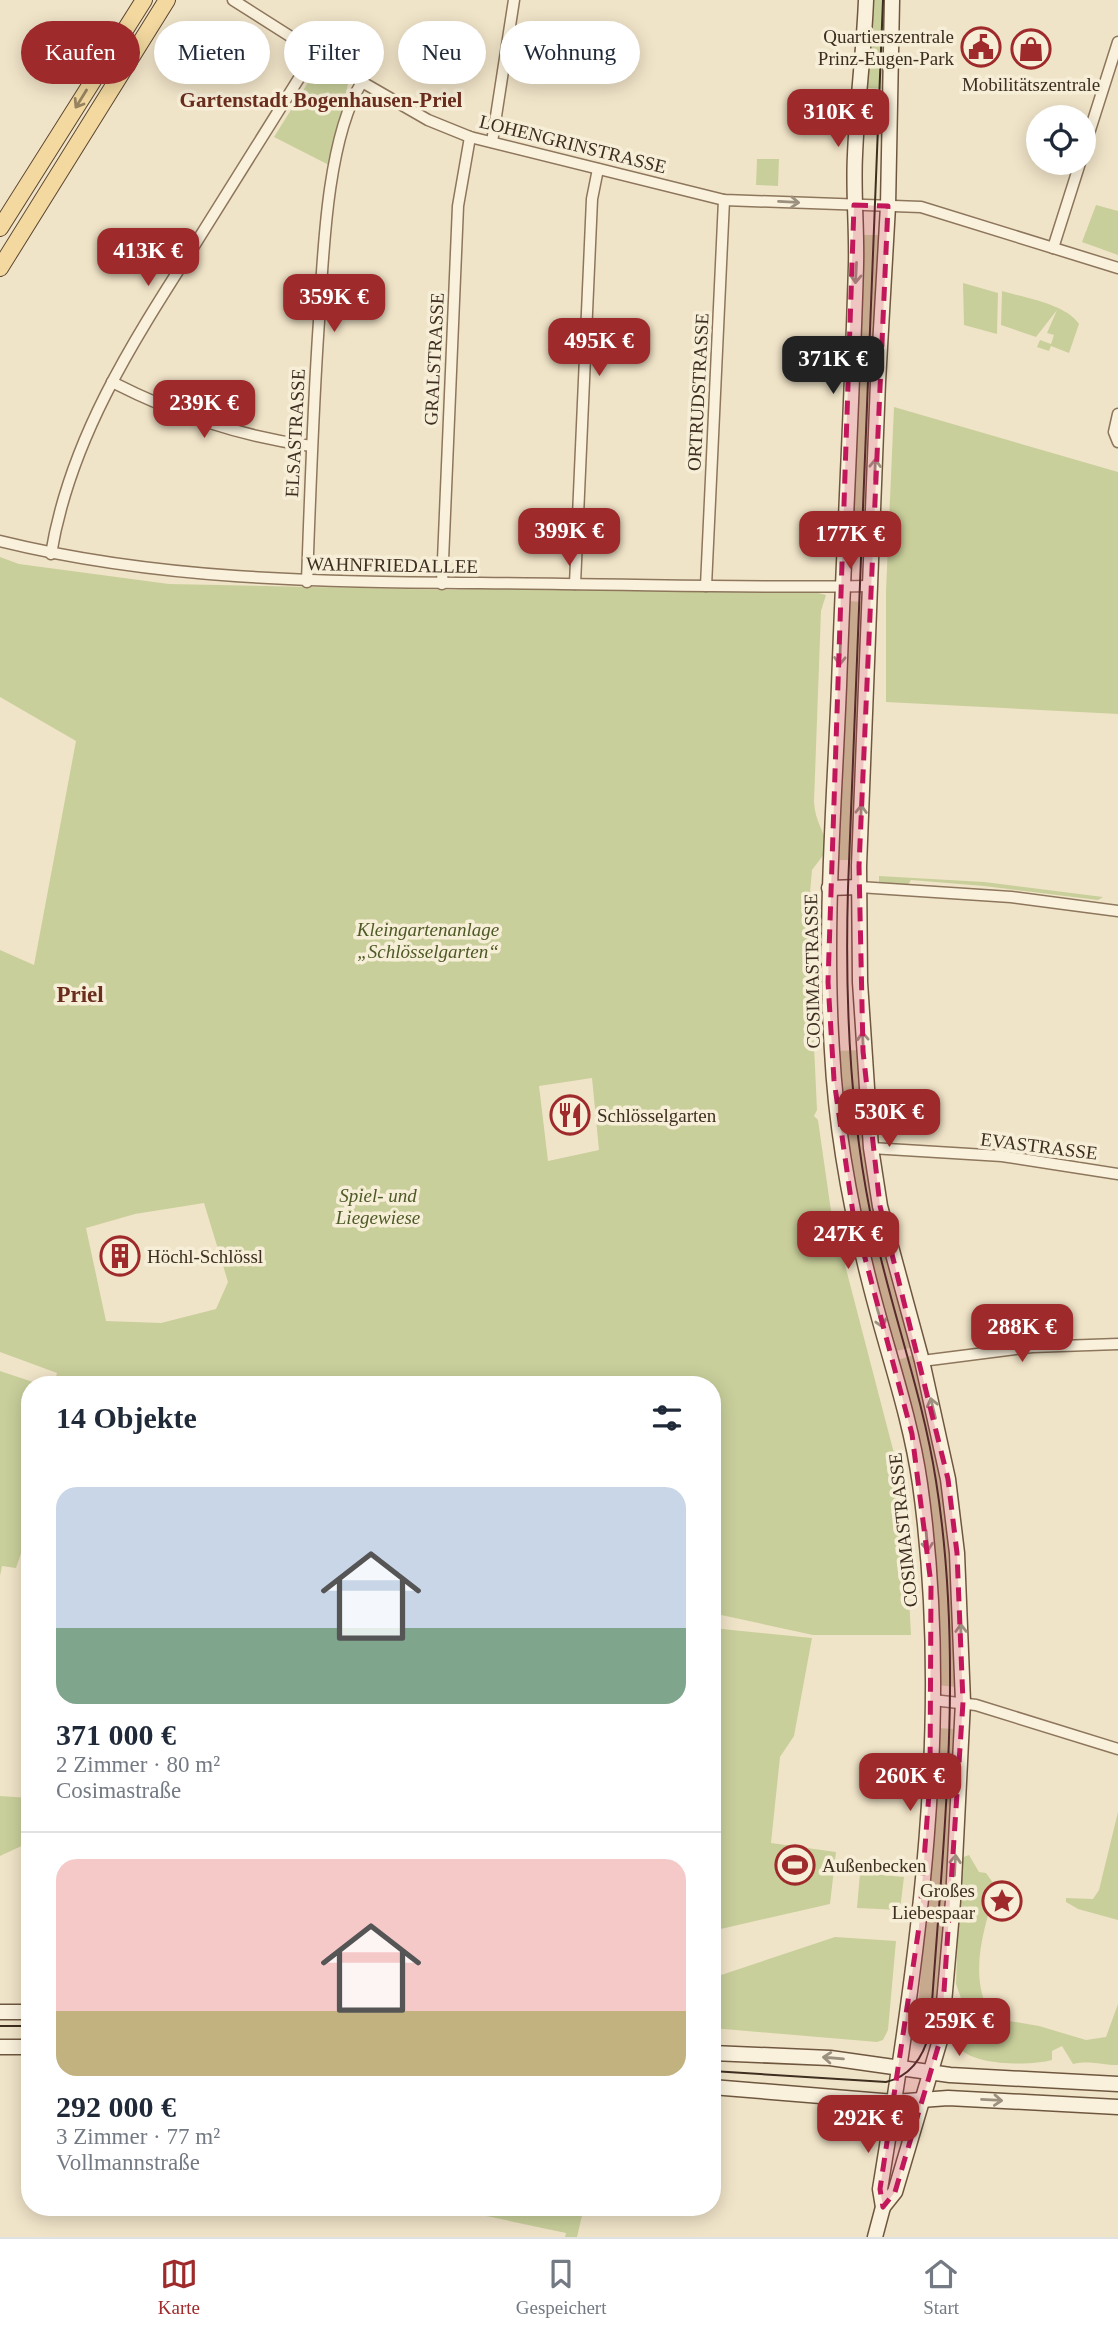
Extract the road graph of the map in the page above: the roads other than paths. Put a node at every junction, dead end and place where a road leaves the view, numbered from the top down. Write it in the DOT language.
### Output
graph roads {
  1 [pos="144,0"];
  2 [pos="167,0"];
  3 [pos="233,0"];
  4 [pos="514,0"];
  5 [pos="866,0"];
  6 [pos="892,0"];
  7 [pos="284,31"];
  8 [pos="1118,42"];
  9 [pos="295,84"];
  10 [pos="361,84"];
  11 [pos="365,84"];
  12 [pos="1096,111"];
  13 [pos="470,137"];
  14 [pos="492,142"];
  15 [pos="598,169"];
  16 [pos="1076,175"];
  17 [pos="724,201"];
  18 [pos="854,205"];
  19 [pos="888,206"];
  20 [pos="0,228"];
  21 [pos="1053,248"];
  22 [pos="0,268"];
  23 [pos="1118,268"];
  24 [pos="112,382"];
  25 [pos="1118,414"];
  26 [pos="1118,442"];
  27 [pos="311,446"];
  28 [pos="0,541"];
  29 [pos="51,554"];
  30 [pos="307,582"];
  31 [pos="442,584"];
  32 [pos="575,584"];
  33 [pos="706,586"];
  34 [pos="870,586"];
  35 [pos="842,587"];
  36 [pos="859,887"];
  37 [pos="829,888"];
  38 [pos="1118,911"];
  39 [pos="871,1148"];
  40 [pos="1118,1174"];
  41 [pos="1118,1344"];
  42 [pos="922,1361"];
  43 [pos="933,1700"];
  44 [pos="963,1702"];
  45 [pos="1118,1749"];
  46 [pos="0,2012"];
  47 [pos="21,2012"];
  48 [pos="0,2047"];
  49 [pos="21,2047"];
  50 [pos="721,2053"];
  51 [pos="900,2066"];
  52 [pos="933,2072"];
  53 [pos="1118,2084"];
  54 [pos="721,2088"];
  55 [pos="923,2100"];
  56 [pos="894,2102"];
  57 [pos="1118,2106"];
  58 [pos="883,2207"];
  59 [pos="875,2237"];
  1 -- 20 [label="main road, one-way"];
  2 -- 22 [label="main road"];
  3 -- 7 [label="street, LOHENGRINSTRASSE"];
  4 -- 14 [label="street"];
  5 -- 18 [label="main road, COSIMASTRASSE"];
  6 -- 19 [label="main road"];
  8 -- 12 [label="street"];
  9 -- 24 [label="street"];
  10 -- 27 [label="street, ELSASTRASSE"];
  11 -- 13 [label="street, LOHENGRINSTRASSE"];
  13 -- 14 [label="street, LOHENGRINSTRASSE"];
  13 -- 31 [label="street, GRALSTRASSE"];
  14 -- 15 [label="street, LOHENGRINSTRASSE"];
  15 -- 17 [label="street, LOHENGRINSTRASSE"];
  15 -- 32 [label="street"];
  16 -- 21 [label="street"];
  17 -- 18 [label="street, LOHENGRINSTRASSE, one-way"];
  17 -- 33 [label="street, ORTRUDSTRASSE"];
  18 -- 19 [label="street"];
  18 -- 35 [label="main road, COSIMASTRASSE, one-way"];
  19 -- 21 [label="street"];
  34 -- 19 [label="main road, one-way"];
  21 -- 23 [label="street"];
  24 -- 27 [label="street"];
  24 -- 29 [label="street"];
  25 -- 26 [label="street"];
  27 -- 30 [label="street, ELSASTRASSE"];
  28 -- 29 [label="street, WAHNFRIEDALLEE"];
  29 -- 30 [label="street, WAHNFRIEDALLEE"];
  30 -- 31 [label="street, WAHNFRIEDALLEE"];
  31 -- 32 [label="street, WAHNFRIEDALLEE"];
  32 -- 33 [label="street, WAHNFRIEDALLEE"];
  33 -- 35 [label="street, WAHNFRIEDALLEE"];
  34 -- 35 [label="street, WAHNFRIEDALLEE"];
  36 -- 34 [label="main road, one-way"];
  35 -- 37 [label="main road, COSIMASTRASSE, one-way"];
  36 -- 37 [label="main road"];
  36 -- 38 [label="street"];
  39 -- 36 [label="main road, one-way"];
  37 -- 43 [label="main road, COSIMASTRASSE, one-way"];
  39 -- 40 [label="street, EVASTRASSE"];
  39 -- 42 [label="main road"];
  41 -- 42 [label="street"];
  44 -- 42 [label="main road, one-way"];
  43 -- 44 [label="street"];
  43 -- 51 [label="main road, COSIMASTRASSE"];
  44 -- 45 [label="street"];
  52 -- 44 [label="main road, one-way"];
  46 -- 47 [label="main road"];
  48 -- 49 [label="main road"];
  51 -- 50 [label="main road, one-way"];
  51 -- 52 [label="main road"];
  51 -- 56 [label="main road, COSIMASTRASSE"];
  52 -- 53 [label="main road"];
  52 -- 55 [label="main road"];
  54 -- 56 [label="main road"];
  55 -- 56 [label="main road"];
  55 -- 57 [label="main road, one-way"];
  55 -- 58 [label="main road"];
  56 -- 58 [label="main road, COSIMASTRASSE"];
  58 -- 59 [label="main road"];
}
